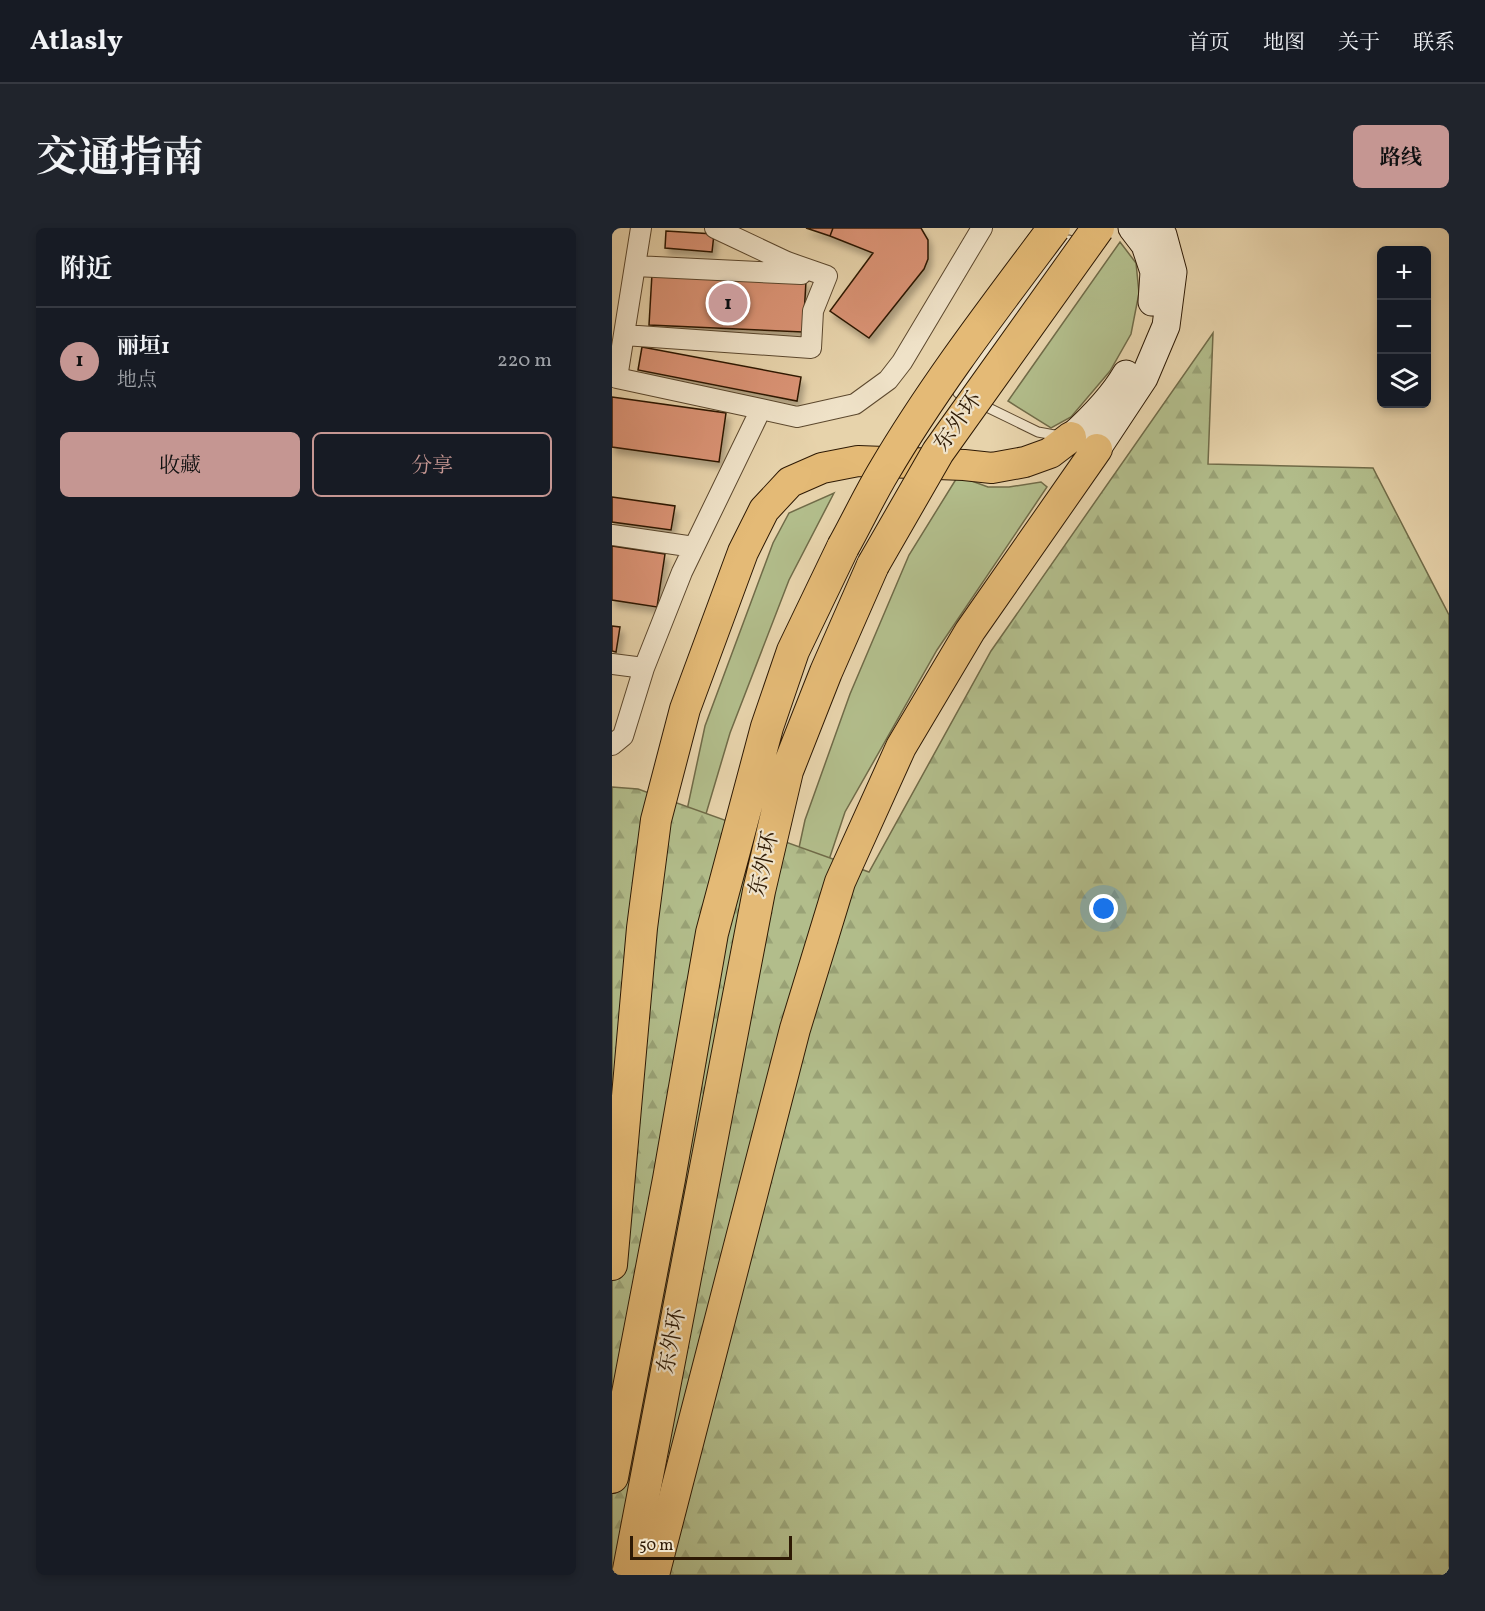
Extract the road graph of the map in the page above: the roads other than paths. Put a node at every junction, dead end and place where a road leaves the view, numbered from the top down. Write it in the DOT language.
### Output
graph roads {
  1 [pos="641,228"];
  2 [pos="715,228"];
  3 [pos="982,228"];
  4 [pos="1098,228"];
  5 [pos="1141,229"];
  6 [pos="1061,234"];
  7 [pos="635,266"];
  8 [pos="803,267"];
  9 [pos="624,335"];
  10 [pos="614,377"];
  11 [pos="761,409"];
  12 [pos="1084,443"];
  13 [pos="612,535"];
  14 [pos="694,547"];
  15 [pos="612,664"];
  16 [pos="644,668"];
  17 [pos="612,745"];
  18 [pos="612,1265"];
  19 [pos="612,1477"];
  20 [pos="628,1575"];
  21 [pos="654,1575"];
  1 -- 7 [label="street"];
  2 -- 8 [label="street"];
  3 -- 11 [label="street"];
  4 -- 20 [label="highway, 东外环, bridge"];
  5 -- 12 [label="main road"];
  6 -- 12 [label="lane"];
  6 -- 19 [label="highway, 东外环, bridge"];
  7 -- 8 [label="street"];
  7 -- 9 [label="street"];
  8 -- 9 [label="street"];
  9 -- 10 [label="street"];
  10 -- 11 [label="street"];
  11 -- 14 [label="street"];
  12 -- 18 [label="main road"];
  12 -- 21 [label="main road"];
  13 -- 14 [label="street"];
  14 -- 16 [label="street"];
  15 -- 16 [label="street"];
  16 -- 17 [label="street"];
}
